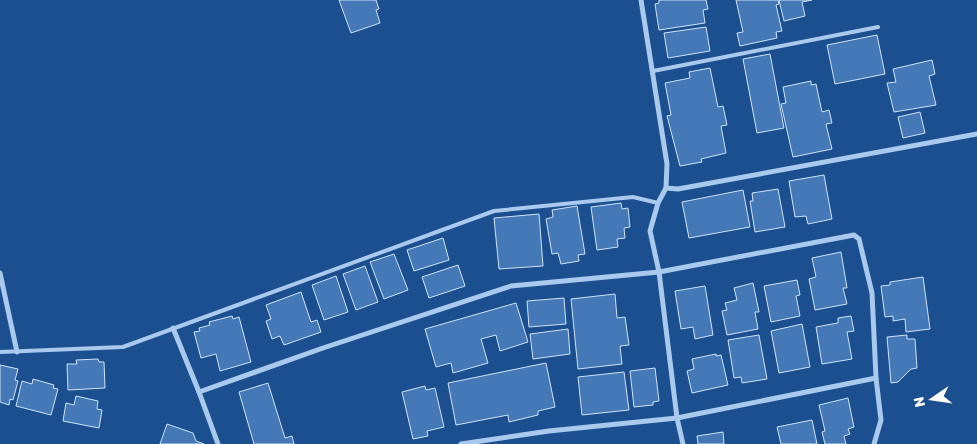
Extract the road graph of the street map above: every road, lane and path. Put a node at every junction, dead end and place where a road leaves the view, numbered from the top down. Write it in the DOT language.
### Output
graph roads {
  1 [pos="641,0"];
  2 [pos="878,27"];
  3 [pos="653,71"];
  4 [pos="977,134"];
  5 [pos="666,188"];
  6 [pos="658,203"];
  7 [pos="658,272"];
  8 [pos="0,273"];
  9 [pos="173,328"];
  10 [pos="0,352"];
  11 [pos="17,352"];
  12 [pos="876,378"];
  13 [pos="199,392"];
  14 [pos="677,418"];
  15 [pos="218,444"];
  16 [pos="461,444"];
  17 [pos="683,444"];
  18 [pos="874,444"];
  1 -- 3 [label="street"];
  2 -- 3 [label="lane"];
  3 -- 5 [label="street"];
  4 -- 5 [label="street"];
  5 -- 6 [label="street"];
  6 -- 7 [label="street"];
  6 -- 9 [label="lane"];
  7 -- 12 [label="street"];
  7 -- 13 [label="street"];
  7 -- 14 [label="street"];
  8 -- 11 [label="street"];
  9 -- 11 [label="lane"];
  9 -- 13 [label="street"];
  10 -- 11 [label="lane"];
  12 -- 14 [label="street"];
  12 -- 18 [label="street"];
  13 -- 15 [label="street"];
  14 -- 16 [label="street"];
  14 -- 17 [label="street"];
}
